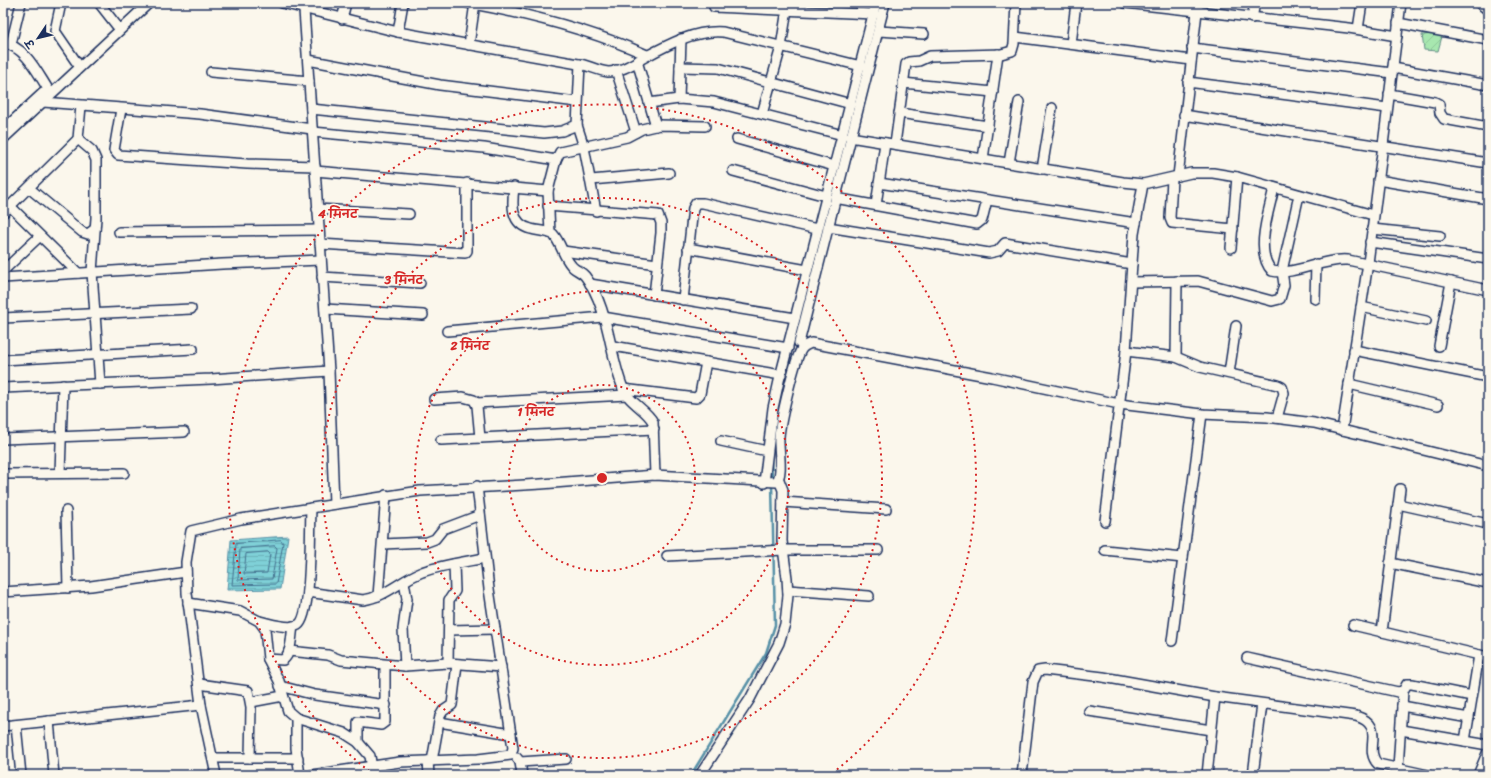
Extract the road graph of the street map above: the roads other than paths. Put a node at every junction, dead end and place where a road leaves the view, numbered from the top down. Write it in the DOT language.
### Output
graph roads {
  1 [pos="21,3"];
  2 [pos="61,3"];
  3 [pos="99,3"];
  4 [pos="141,3"];
  5 [pos="149,3"];
  6 [pos="282,3"];
  7 [pos="346,3"];
  8 [pos="403,3"];
  9 [pos="473,3"];
  10 [pos="876,3"];
  11 [pos="886,3"];
  12 [pos="1016,3"];
  13 [pos="1076,3"];
  14 [pos="1125,3"];
  15 [pos="1254,3"];
  16 [pos="1362,3"];
  17 [pos="1401,3"];
  18 [pos="1479,3"];
  19 [pos="301,7"];
  20 [pos="714,7"];
  21 [pos="788,7"];
  22 [pos="1198,8"];
  23 [pos="1488,10"];
  24 [pos="874,14"];
  25 [pos="1252,18"];
  26 [pos="342,19"];
  27 [pos="1398,23"];
  28 [pos="117,26"];
  29 [pos="1358,29"];
  30 [pos="879,31"];
  31 [pos="398,32"];
  32 [pos="924,34"];
  33 [pos="1397,36"];
  34 [pos="1015,37"];
  35 [pos="680,39"];
  36 [pos="1488,40"];
  37 [pos="7,44"];
  38 [pos="1071,44"];
  39 [pos="470,45"];
  40 [pos="781,47"];
  41 [pos="1192,48"];
  42 [pos="998,54"];
  43 [pos="648,55"];
  44 [pos="308,60"];
  45 [pos="1191,60"];
  46 [pos="637,61"];
  47 [pos="77,62"];
  48 [pos="580,64"];
  49 [pos="680,66"];
  50 [pos="861,66"];
  51 [pos="616,70"];
  52 [pos="1392,70"];
  53 [pos="211,72"];
  54 [pos="309,81"];
  55 [pos="771,82"];
  56 [pos="1188,82"];
  57 [pos="903,83"];
  58 [pos="1488,85"];
  59 [pos="48,89"];
  60 [pos="992,92"];
  61 [pos="1389,94"];
  62 [pos="679,100"];
  63 [pos="43,102"];
  64 [pos="577,102"];
  65 [pos="649,102"];
  66 [pos="1019,102"];
  67 [pos="851,104"];
  68 [pos="81,106"];
  69 [pos="1052,108"];
  70 [pos="1387,108"];
  71 [pos="121,109"];
  72 [pos="311,109"];
  73 [pos="899,113"];
  74 [pos="762,114"];
  75 [pos="1184,115"];
  76 [pos="577,125"];
  77 [pos="656,126"];
  78 [pos="705,126"];
  79 [pos="988,126"];
  80 [pos="1488,127"];
  81 [pos="3,130"];
  82 [pos="313,131"];
  83 [pos="636,132"];
  84 [pos="846,136"];
  85 [pos="3,139"];
  86 [pos="78,139"];
  87 [pos="737,139"];
  88 [pos="885,143"];
  89 [pos="895,144"];
  90 [pos="1382,145"];
  91 [pos="584,147"];
  92 [pos="983,159"];
  93 [pos="556,160"];
  94 [pos="1009,163"];
  95 [pos="1488,163"];
  96 [pos="834,166"];
  97 [pos="315,168"];
  98 [pos="1042,169"];
  99 [pos="733,171"];
  100 [pos="669,173"];
  101 [pos="1175,177"];
  102 [pos="1237,177"];
  103 [pos="591,180"];
  104 [pos="1378,180"];
  105 [pos="468,183"];
  106 [pos="879,183"];
  107 [pos="1143,184"];
  108 [pos="514,187"];
  109 [pos="29,188"];
  110 [pos="1274,188"];
  111 [pos="548,191"];
  112 [pos="1299,195"];
  113 [pos="830,197"];
  114 [pos="1488,199"];
  115 [pos="987,200"];
  116 [pos="10,206"];
  117 [pos="548,206"];
  118 [pos="876,206"];
  119 [pos="317,208"];
  120 [pos="596,211"];
  121 [pos="3,213"];
  122 [pos="409,214"];
  123 [pos="1373,215"];
  124 [pos="1136,223"];
  125 [pos="828,227"];
  126 [pos="817,229"];
  127 [pos="1232,229"];
  128 [pos="1372,229"];
  129 [pos="95,230"];
  130 [pos="319,230"];
  131 [pos="119,232"];
  132 [pos="550,232"];
  133 [pos="40,236"];
  134 [pos="1440,236"];
  135 [pos="1370,242"];
  136 [pos="320,244"];
  137 [pos="688,248"];
  138 [pos="1231,248"];
  139 [pos="563,251"];
  140 [pos="1488,259"];
  141 [pos="321,260"];
  142 [pos="1368,263"];
  143 [pos="657,264"];
  144 [pos="1132,264"];
  145 [pos="1316,264"];
  146 [pos="807,270"];
  147 [pos="3,271"];
  148 [pos="1282,271"];
  149 [pos="92,272"];
  150 [pos="78,273"];
  151 [pos="322,277"];
  152 [pos="3,278"];
  153 [pos="1177,281"];
  154 [pos="1131,282"];
  155 [pos="1451,282"];
  156 [pos="420,283"];
  157 [pos="590,284"];
  158 [pos="1488,290"];
  159 [pos="654,295"];
  160 [pos="1314,299"];
  161 [pos="683,300"];
  162 [pos="1361,307"];
  163 [pos="191,309"];
  164 [pos="325,310"];
  165 [pos="95,313"];
  166 [pos="423,316"];
  167 [pos="604,317"];
  168 [pos="3,318"];
  169 [pos="795,318"];
  170 [pos="1426,321"];
  171 [pos="1236,326"];
  172 [pos="447,331"];
  173 [pos="795,343"];
  174 [pos="612,346"];
  175 [pos="1439,346"];
  176 [pos="193,349"];
  177 [pos="1354,350"];
  178 [pos="1126,351"];
  179 [pos="98,354"];
  180 [pos="1176,357"];
  181 [pos="3,360"];
  182 [pos="706,362"];
  183 [pos="329,371"];
  184 [pos="1229,373"];
  185 [pos="781,375"];
  186 [pos="1488,377"];
  187 [pos="100,384"];
  188 [pos="1349,384"];
  189 [pos="63,385"];
  190 [pos="3,388"];
  191 [pos="625,392"];
  192 [pos="434,399"];
  193 [pos="476,403"];
  194 [pos="1119,404"];
  195 [pos="1438,405"];
  196 [pos="1202,414"];
  197 [pos="1277,418"];
  198 [pos="654,430"];
  199 [pos="1342,430"];
  200 [pos="184,432"];
  201 [pos="62,437"];
  202 [pos="480,438"];
  203 [pos="3,439"];
  204 [pos="441,440"];
  205 [pos="721,441"];
  206 [pos="767,451"];
  207 [pos="1488,466"];
  208 [pos="60,473"];
  209 [pos="124,473"];
  210 [pos="3,474"];
  211 [pos="655,475"];
  212 [pos="771,482"];
  213 [pos="477,486"];
  214 [pos="1400,489"];
  215 [pos="386,495"];
  216 [pos="783,502"];
  217 [pos="334,504"];
  218 [pos="1398,504"];
  219 [pos="311,508"];
  220 [pos="886,509"];
  221 [pos="66,511"];
  222 [pos="480,515"];
  223 [pos="1105,520"];
  224 [pos="1488,524"];
  225 [pos="383,544"];
  226 [pos="878,550"];
  227 [pos="1105,550"];
  228 [pos="777,551"];
  229 [pos="667,556"];
  230 [pos="485,558"];
  231 [pos="1183,558"];
  232 [pos="1390,563"];
  233 [pos="454,564"];
  234 [pos="186,572"];
  235 [pos="404,582"];
  236 [pos="1488,583"];
  237 [pos="68,588"];
  238 [pos="788,590"];
  239 [pos="3,592"];
  240 [pos="308,592"];
  241 [pos="378,596"];
  242 [pos="869,596"];
  243 [pos="188,604"];
  244 [pos="259,621"];
  245 [pos="1353,625"];
  246 [pos="293,626"];
  247 [pos="495,629"];
  248 [pos="449,630"];
  249 [pos="1382,632"];
  250 [pos="1172,641"];
  251 [pos="289,651"];
  252 [pos="1483,656"];
  253 [pos="1247,658"];
  254 [pos="268,659"];
  255 [pos="453,663"];
  256 [pos="385,665"];
  257 [pos="405,666"];
  258 [pos="501,667"];
  259 [pos="199,684"];
  260 [pos="280,686"];
  261 [pos="1403,691"];
  262 [pos="283,696"];
  263 [pos="1472,696"];
  264 [pos="1215,697"];
  265 [pos="251,702"];
  266 [pos="1262,704"];
  267 [pos="201,705"];
  268 [pos="386,705"];
  269 [pos="1402,706"];
  270 [pos="1089,711"];
  271 [pos="296,718"];
  272 [pos="1469,718"];
  273 [pos="49,721"];
  274 [pos="439,722"];
  275 [pos="16,725"];
  276 [pos="3,726"];
  277 [pos="1211,730"];
  278 [pos="1401,730"];
  279 [pos="511,734"];
  280 [pos="1465,741"];
  281 [pos="358,742"];
  282 [pos="1488,745"];
  283 [pos="511,755"];
  284 [pos="1487,756"];
  285 [pos="213,758"];
  286 [pos="250,758"];
  287 [pos="298,758"];
  288 [pos="566,759"];
  289 [pos="430,761"];
  290 [pos="520,762"];
  291 [pos="373,765"];
  292 [pos="1398,768"];
  293 [pos="345,772"];
  294 [pos="21,775"];
  295 [pos="54,775"];
  296 [pos="216,775"];
  297 [pos="300,775"];
  298 [pos="312,775"];
  299 [pos="373,775"];
  300 [pos="429,775"];
  301 [pos="522,775"];
  302 [pos="700,775"];
  303 [pos="1022,775"];
  304 [pos="1207,775"];
  305 [pos="1253,775"];
  306 [pos="1428,775"];
  307 [pos="1478,775"];
  1 -- 37 [label="street"];
  2 -- 47 [label="street"];
  3 -- 28 [label="street"];
  4 -- 28 [label="street"];
  5 -- 63 [label="street"];
  6 -- 19 [label="street"];
  7 -- 26 [label="street"];
  8 -- 31 [label="street"];
  9 -- 39 [label="street"];
  9 -- 43 [label="street"];
  10 -- 24 [label="street"];
  11 -- 30 [label="street"];
  12 -- 34 [label="street"];
  13 -- 38 [label="street"];
  14 -- 22 [label="street"];
  15 -- 25 [label="street"];
  16 -- 29 [label="street"];
  17 -- 27 [label="street"];
  18 -- 23 [label="street"];
  19 -- 26 [label="street"];
  19 -- 44 [label="street"];
  20 -- 21 [label="street"];
  21 -- 24 [label="street"];
  21 -- 40 [label="street"];
  22 -- 25 [label="street"];
  22 -- 41 [label="street"];
  24 -- 50 [label="street"];
  25 -- 29 [label="street"];
  26 -- 31 [label="street"];
  27 -- 33 [label="street"];
  27 -- 36 [label="street"];
  28 -- 47 [label="street"];
  29 -- 33 [label="street"];
  30 -- 32 [label="street"];
  30 -- 84 [label="street"];
  31 -- 39 [label="street"];
  33 -- 52 [label="street"];
  34 -- 38 [label="street"];
  34 -- 42 [label="street"];
  35 -- 40 [label="street"];
  35 -- 43 [label="street"];
  35 -- 49 [label="street"];
  37 -- 59 [label="street"];
  38 -- 45 [label="street"];
  39 -- 48 [label="street"];
  40 -- 50 [label="street"];
  40 -- 55 [label="street"];
  41 -- 45 [label="street"];
  41 -- 52 [label="street"];
  42 -- 57 [label="street"];
  42 -- 60 [label="street"];
  43 -- 46 [label="street"];
  44 -- 54 [label="street"];
  44 -- 64 [label="street"];
  45 -- 56 [label="street"];
  46 -- 51 [label="street"];
  46 -- 65 [label="street"];
  47 -- 59 [label="street"];
  48 -- 51 [label="street"];
  48 -- 64 [label="street"];
  49 -- 55 [label="street"];
  49 -- 62 [label="street"];
  50 -- 67 [label="street"];
  51 -- 83 [label="street"];
  52 -- 58 [label="street"];
  52 -- 61 [label="street"];
  53 -- 54 [label="street"];
  54 -- 72 [label="street"];
  55 -- 67 [label="street"];
  55 -- 74 [label="street"];
  56 -- 70 [label="street"];
  56 -- 75 [label="street"];
  57 -- 60 [label="street"];
  57 -- 73 [label="street"];
  59 -- 81 [label="street"];
  60 -- 79 [label="street"];
  61 -- 70 [label="street"];
  61 -- 80 [label="street"];
  62 -- 65 [label="street"];
  62 -- 74 [label="street"];
  63 -- 68 [label="street"];
  63 -- 85 [label="street"];
  64 -- 76 [label="street"];
  65 -- 77 [label="street"];
  66 -- 94 [label="street"];
  67 -- 84 [label="street"];
  68 -- 71 [label="street"];
  68 -- 86 [label="street"];
  69 -- 98 [label="street"];
  70 -- 90 [label="street"];
  71 -- 82 [label="street"];
  71 -- 97 [label="street"];
  72 -- 76 [label="street"];
  72 -- 82 [label="street"];
  73 -- 79 [label="street"];
  73 -- 89 [label="street"];
  74 -- 84 [label="street"];
  75 -- 90 [label="street"];
  75 -- 101 [label="street"];
  76 -- 91 [label="street"];
  77 -- 78 [label="street"];
  77 -- 83 [label="street"];
  79 -- 92 [label="street"];
  82 -- 93 [label="street"];
  82 -- 97 [label="street"];
  83 -- 91 [label="street"];
  84 -- 88 [label="street"];
  84 -- 96 [label="street"];
  84 -- 113 [label="street"];
  86 -- 109 [label="street"];
  86 -- 129 [label="street"];
  87 -- 96 [label="street"];
  88 -- 89 [label="street"];
  88 -- 106 [label="street"];
  89 -- 92 [label="street"];
  90 -- 95 [label="street"];
  90 -- 104 [label="street"];
  91 -- 93 [label="street"];
  91 -- 103 [label="street"];
  92 -- 94 [label="street"];
  93 -- 111 [label="street"];
  94 -- 98 [label="street"];
  96 -- 113 [label="street"];
  97 -- 105 [label="street"];
  97 -- 119 [label="street"];
  98 -- 107 [label="street"];
  99 -- 113 [label="street"];
  100 -- 103 [label="street"];
  101 -- 102 [label="street"];
  101 -- 107 [label="street"];
  101 -- 127 [label="street"];
  102 -- 110 [label="street"];
  102 -- 127 [label="street"];
  103 -- 120 [label="street"];
  104 -- 114 [label="street"];
  104 -- 123 [label="street"];
  105 -- 108 [label="street"];
  105 -- 136 [label="street"];
  106 -- 115 [label="street"];
  106 -- 118 [label="street"];
  107 -- 124 [label="street"];
  108 -- 111 [label="street"];
  108 -- 132 [label="street"];
  109 -- 116 [label="street"];
  109 -- 129 [label="street"];
  110 -- 112 [label="street"];
  110 -- 148 [label="street"];
  111 -- 117 [label="street"];
  112 -- 123 [label="street"];
  112 -- 148 [label="street"];
  113 -- 118 [label="street"];
  113 -- 125 [label="street"];
  113 -- 126 [label="street"];
  115 -- 118 [label="street"];
  115 -- 124 [label="street"];
  116 -- 121 [label="street"];
  116 -- 133 [label="street"];
  117 -- 120 [label="street"];
  117 -- 132 [label="street"];
  119 -- 122 [label="street"];
  119 -- 130 [label="street"];
  120 -- 143 [label="street"];
  123 -- 128 [label="street"];
  124 -- 144 [label="street"];
  125 -- 144 [label="street"];
  125 -- 173 [label="street"];
  126 -- 137 [label="street"];
  126 -- 146 [label="street"];
  127 -- 138 [label="street"];
  128 -- 134 [label="street"];
  128 -- 135 [label="street"];
  129 -- 149 [label="street"];
  130 -- 131 [label="street"];
  130 -- 136 [label="street"];
  132 -- 139 [label="street"];
  133 -- 147 [label="street"];
  133 -- 150 [label="street"];
  135 -- 140 [label="street"];
  135 -- 142 [label="street"];
  136 -- 141 [label="street"];
  137 -- 146 [label="street"];
  137 -- 161 [label="street"];
  139 -- 143 [label="street"];
  139 -- 157 [label="street"];
  141 -- 149 [label="street"];
  141 -- 151 [label="street"];
  142 -- 145 [label="street"];
  142 -- 155 [label="street"];
  142 -- 162 [label="street"];
  143 -- 159 [label="street"];
  144 -- 154 [label="street"];
  145 -- 148 [label="street"];
  145 -- 160 [label="street"];
  146 -- 169 [label="street"];
  148 -- 153 [label="street"];
  149 -- 150 [label="street"];
  149 -- 165 [label="street"];
  150 -- 152 [label="street"];
  151 -- 156 [label="street"];
  151 -- 164 [label="street"];
  153 -- 154 [label="street"];
  153 -- 180 [label="street"];
  154 -- 178 [label="street"];
  155 -- 158 [label="street"];
  155 -- 175 [label="street"];
  157 -- 159 [label="street"];
  157 -- 167 [label="street"];
  159 -- 161 [label="street"];
  161 -- 169 [label="street"];
  162 -- 170 [label="street"];
  162 -- 177 [label="street"];
  163 -- 165 [label="street"];
  164 -- 166 [label="street"];
  164 -- 183 [label="street"];
  165 -- 168 [label="street"];
  165 -- 179 [label="street"];
  167 -- 172 [label="street"];
  167 -- 173 [label="street"];
  167 -- 174 [label="street"];
  169 -- 173 [label="street"];
  171 -- 184 [label="street"];
  173 -- 185 [label="street"];
  173 -- 194 [label="street"];
  173 -- 212 [label="street"];
  174 -- 182 [label="street"];
  174 -- 191 [label="street"];
  176 -- 179 [label="street"];
  177 -- 186 [label="street"];
  177 -- 188 [label="street"];
  178 -- 180 [label="street"];
  178 -- 194 [label="street"];
  179 -- 181 [label="street"];
  179 -- 187 [label="street"];
  180 -- 184 [label="street"];
  182 -- 185 [label="street"];
  182 -- 191 [label="street"];
  183 -- 187 [label="street"];
  183 -- 217 [label="street"];
  184 -- 197 [label="street"];
  185 -- 206 [label="street"];
  187 -- 189 [label="street"];
  188 -- 195 [label="street"];
  188 -- 199 [label="street"];
  189 -- 190 [label="street"];
  189 -- 201 [label="street"];
  191 -- 193 [label="street"];
  191 -- 198 [label="street"];
  192 -- 193 [label="street"];
  193 -- 202 [label="street"];
  194 -- 196 [label="street"];
  194 -- 223 [label="street"];
  196 -- 197 [label="street"];
  196 -- 231 [label="street"];
  197 -- 199 [label="street"];
  198 -- 202 [label="street"];
  198 -- 211 [label="street"];
  199 -- 207 [label="street"];
  200 -- 201 [label="street"];
  201 -- 203 [label="street"];
  201 -- 208 [label="street"];
  202 -- 204 [label="street"];
  205 -- 206 [label="street"];
  206 -- 212 [label="street"];
  208 -- 209 [label="street"];
  208 -- 210 [label="street"];
  211 -- 212 [label="street"];
  211 -- 213 [label="street"];
  212 -- 216 [label="street"];
  213 -- 215 [label="street"];
  213 -- 222 [label="street"];
  214 -- 218 [label="street"];
  215 -- 217 [label="street"];
  215 -- 225 [label="street"];
  216 -- 220 [label="street"];
  216 -- 228 [label="street"];
  217 -- 219 [label="street"];
  218 -- 224 [label="street"];
  218 -- 232 [label="street"];
  219 -- 234 [label="street"];
  219 -- 240 [label="street"];
  221 -- 237 [label="street"];
  222 -- 225 [label="street"];
  222 -- 230 [label="street"];
  225 -- 241 [label="street"];
  226 -- 228 [label="street"];
  227 -- 231 [label="street"];
  228 -- 229 [label="street"];
  228 -- 238 [label="street"];
  230 -- 233 [label="street"];
  230 -- 247 [label="street"];
  231 -- 250 [label="street"];
  232 -- 236 [label="street"];
  232 -- 249 [label="street"];
  233 -- 235 [label="street"];
  233 -- 248 [label="street"];
  234 -- 237 [label="street"];
  234 -- 243 [label="street"];
  235 -- 241 [label="street"];
  235 -- 257 [label="street"];
  237 -- 239 [label="street"];
  238 -- 242 [label="street"];
  238 -- 302 [label="street"];
  240 -- 241 [label="street"];
  240 -- 246 [label="street"];
  243 -- 244 [label="street"];
  243 -- 259 [label="street"];
  244 -- 246 [label="street"];
  244 -- 254 [label="street"];
  245 -- 249 [label="street"];
  246 -- 251 [label="street"];
  247 -- 248 [label="street"];
  247 -- 258 [label="street"];
  248 -- 255 [label="street"];
  249 -- 252 [label="street"];
  251 -- 254 [label="street"];
  251 -- 256 [label="street"];
  252 -- 263 [label="street"];
  253 -- 261 [label="street"];
  254 -- 260 [label="street"];
  255 -- 257 [label="street"];
  255 -- 258 [label="street"];
  255 -- 274 [label="street"];
  256 -- 257 [label="street"];
  256 -- 268 [label="street"];
  258 -- 279 [label="street"];
  259 -- 265 [label="street"];
  259 -- 267 [label="street"];
  260 -- 262 [label="street"];
  260 -- 268 [label="street"];
  261 -- 263 [label="street"];
  261 -- 269 [label="street"];
  262 -- 265 [label="street"];
  262 -- 271 [label="street"];
  263 -- 272 [label="street"];
  264 -- 266 [label="street"];
  264 -- 277 [label="street"];
  264 -- 303 [label="street"];
  265 -- 286 [label="street"];
  266 -- 292 [label="street"];
  266 -- 305 [label="street"];
  267 -- 273 [label="street"];
  267 -- 285 [label="street"];
  268 -- 281 [label="street"];
  269 -- 272 [label="street"];
  269 -- 278 [label="street"];
  270 -- 277 [label="street"];
  271 -- 281 [label="street"];
  271 -- 287 [label="street"];
  272 -- 280 [label="street"];
  273 -- 275 [label="street"];
  273 -- 295 [label="street"];
  274 -- 279 [label="street"];
  274 -- 289 [label="street"];
  275 -- 276 [label="street"];
  275 -- 294 [label="street"];
  277 -- 304 [label="street"];
  278 -- 280 [label="street"];
  278 -- 292 [label="street"];
  279 -- 283 [label="street"];
  280 -- 282 [label="street"];
  281 -- 291 [label="street"];
  283 -- 289 [label="street"];
  283 -- 290 [label="street"];
  284 -- 307 [label="street"];
  285 -- 286 [label="street"];
  285 -- 296 [label="street"];
  286 -- 287 [label="street"];
  287 -- 297 [label="street"];
  288 -- 290 [label="street"];
  289 -- 291 [label="street"];
  289 -- 300 [label="street"];
  290 -- 301 [label="street"];
  291 -- 293 [label="street"];
  291 -- 299 [label="street"];
  292 -- 306 [label="street"];
  293 -- 298 [label="street"];
}
